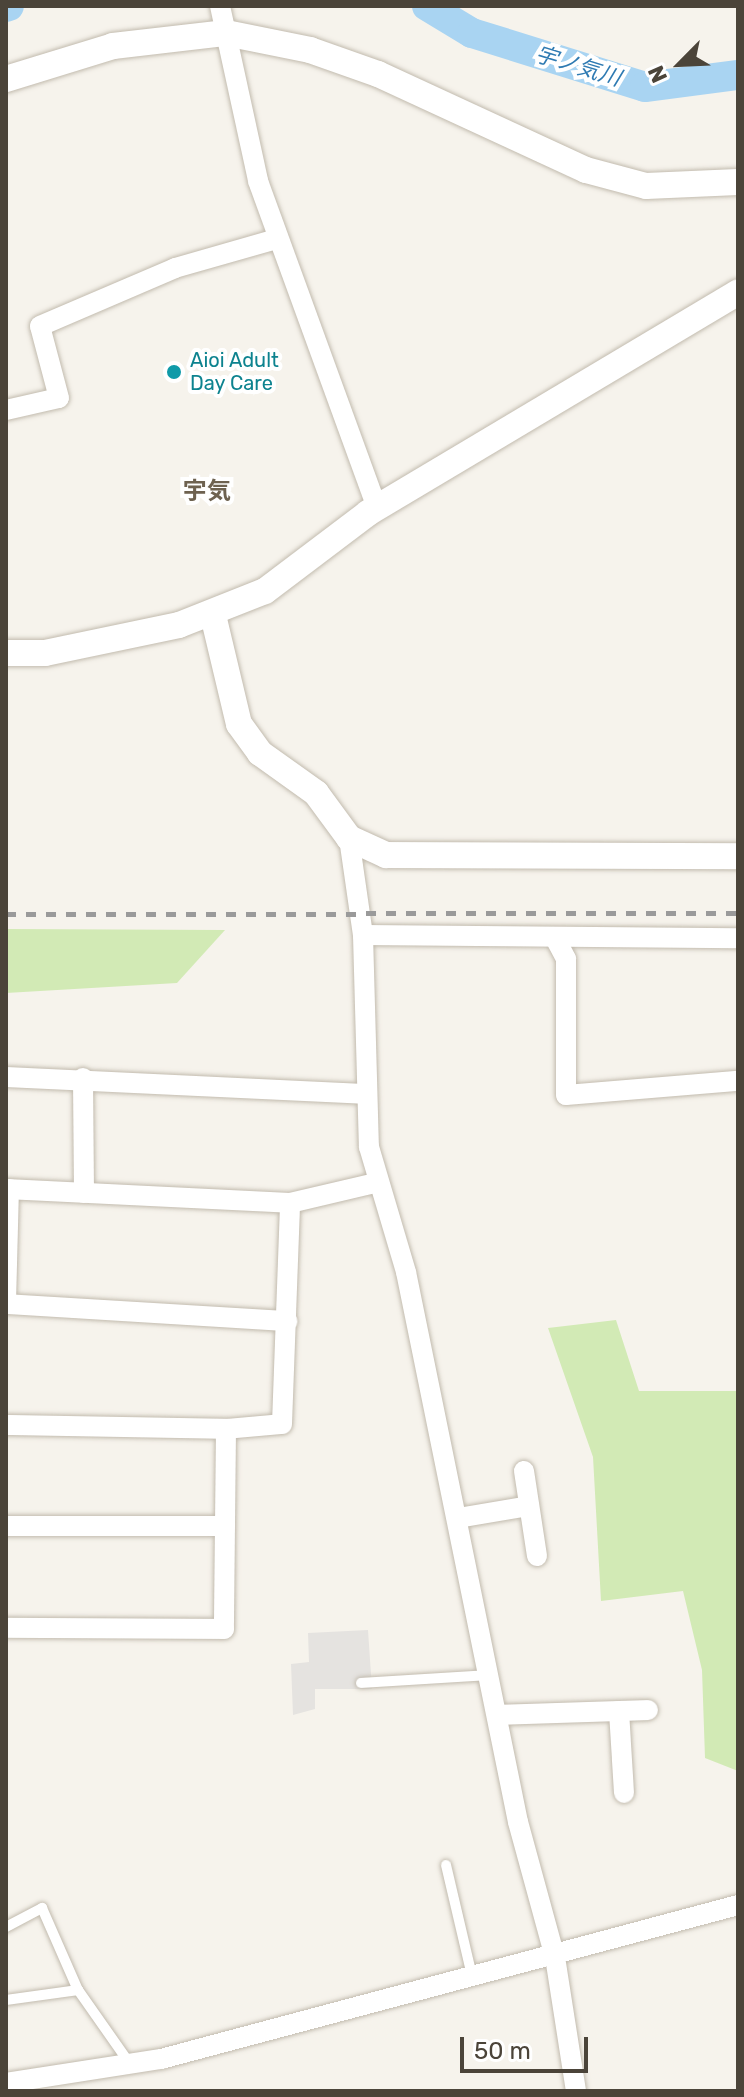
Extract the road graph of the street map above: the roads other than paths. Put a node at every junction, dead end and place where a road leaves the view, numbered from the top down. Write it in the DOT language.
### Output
graph roads {
  1 [pos="220,6"];
  2 [pos="226,33"];
  3 [pos="6,79"];
  4 [pos="738,182"];
  5 [pos="277,239"];
  6 [pos="738,292"];
  7 [pos="6,410"];
  8 [pos="377,508"];
  9 [pos="213,615"];
  10 [pos="6,653"];
  11 [pos="349,838"];
  12 [pos="738,856"];
  13 [pos="363,935"];
  14 [pos="555,938"];
  15 [pos="738,938"];
  16 [pos="6,1077"];
  17 [pos="83,1078"];
  18 [pos="738,1081"];
  19 [pos="364,1094"];
  20 [pos="375,1183"];
  21 [pos="8,1189"];
  22 [pos="84,1193"];
  23 [pos="290,1203"];
  24 [pos="6,1303"];
  25 [pos="287,1321"];
  26 [pos="6,1425"];
  27 [pos="226,1429"];
  28 [pos="524,1471"];
  29 [pos="529,1506"];
  30 [pos="458,1518"];
  31 [pos="6,1526"];
  32 [pos="225,1526"];
  33 [pos="537,1556"];
  34 [pos="6,1628"];
  35 [pos="489,1675"];
  36 [pos="361,1683"];
  37 [pos="648,1710"];
  38 [pos="619,1711"];
  39 [pos="497,1715"];
  40 [pos="624,1793"];
  41 [pos="446,1865"];
  42 [pos="738,1905"];
  43 [pos="6,1927"];
  44 [pos="555,1957"];
  45 [pos="473,1978"];
  46 [pos="78,1990"];
  47 [pos="6,2000"];
  48 [pos="130,2064"];
  49 [pos="6,2083"];
  50 [pos="576,2091"];
  1 -- 2 [label="street"];
  2 -- 3 [label="street"];
  2 -- 4 [label="street"];
  2 -- 5 [label="street"];
  5 -- 7 [label="street"];
  5 -- 8 [label="street"];
  6 -- 8 [label="street"];
  8 -- 9 [label="street"];
  9 -- 10 [label="street"];
  9 -- 11 [label="street"];
  11 -- 12 [label="street"];
  11 -- 13 [label="street"];
  13 -- 14 [label="street"];
  13 -- 19 [label="street"];
  14 -- 15 [label="street"];
  14 -- 18 [label="street"];
  16 -- 17 [label="street"];
  17 -- 19 [label="street"];
  17 -- 22 [label="street"];
  19 -- 20 [label="street"];
  20 -- 23 [label="street"];
  20 -- 30 [label="street"];
  21 -- 22 [label="street"];
  21 -- 24 [label="street"];
  22 -- 23 [label="street"];
  23 -- 25 [label="street"];
  24 -- 25 [label="street"];
  25 -- 27 [label="street"];
  26 -- 27 [label="street"];
  27 -- 32 [label="street"];
  28 -- 29 [label="street"];
  29 -- 30 [label="street"];
  29 -- 33 [label="street"];
  30 -- 35 [label="street"];
  31 -- 32 [label="street"];
  32 -- 34 [label="street"];
  35 -- 36 [label="lane"];
  35 -- 39 [label="street"];
  37 -- 38 [label="street"];
  38 -- 39 [label="street"];
  38 -- 40 [label="street"];
  39 -- 44 [label="street"];
  41 -- 45 [label="lane"];
  42 -- 44 [label="street"];
  43 -- 46 [label="lane"];
  44 -- 45 [label="street"];
  44 -- 50 [label="street"];
  45 -- 48 [label="street"];
  46 -- 47 [label="lane"];
  46 -- 48 [label="lane"];
  48 -- 49 [label="street"];
}
